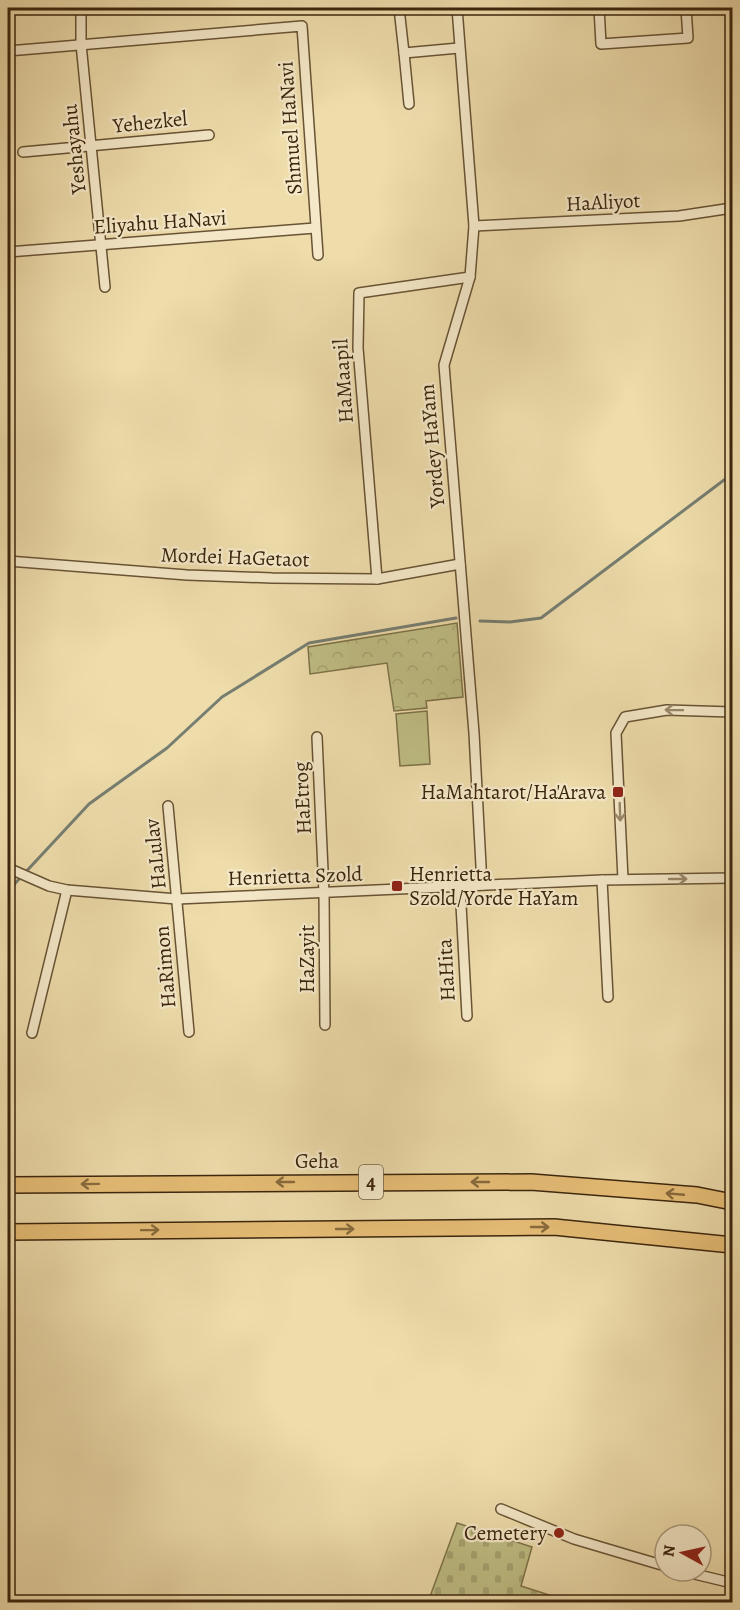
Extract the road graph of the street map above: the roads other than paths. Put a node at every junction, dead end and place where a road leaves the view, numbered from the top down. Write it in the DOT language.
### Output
graph roads {
  1 [pos="81,8"];
  2 [pos="399,8"];
  3 [pos="457,8"];
  4 [pos="599,8"];
  5 [pos="686,8"];
  6 [pos="81,44"];
  7 [pos="459,48"];
  8 [pos="8,51"];
  9 [pos="404,53"];
  10 [pos="409,104"];
  11 [pos="209,135"];
  12 [pos="92,146"];
  13 [pos="23,152"];
  14 [pos="732,208"];
  15 [pos="474,226"];
  16 [pos="315,228"];
  17 [pos="101,244"];
  18 [pos="8,252"];
  19 [pos="318,255"];
  20 [pos="470,277"];
  21 [pos="105,288"];
  22 [pos="8,561"];
  23 [pos="460,564"];
  24 [pos="377,579"];
  25 [pos="732,712"];
  26 [pos="317,737"];
  27 [pos="168,806"];
  28 [pos="8,868"];
  29 [pos="732,878"];
  30 [pos="602,879"];
  31 [pos="623,879"];
  32 [pos="482,885"];
  33 [pos="460,886"];
  34 [pos="67,890"];
  35 [pos="324,893"];
  36 [pos="177,899"];
  37 [pos="608,997"];
  38 [pos="467,1016"];
  39 [pos="325,1025"];
  40 [pos="189,1032"];
  41 [pos="32,1033"];
  42 [pos="8,1185"];
  43 [pos="732,1202"];
  44 [pos="8,1232"];
  45 [pos="732,1245"];
  46 [pos="501,1509"];
  47 [pos="653,1562"];
  48 [pos="713,1578"];
  49 [pos="732,1583"];
  1 -- 6 [label="street, Yeshayahu"];
  2 -- 9 [label="street"];
  3 -- 7 [label="street, Yordey HaYam"];
  4 -- 5 [label="street"];
  6 -- 8 [label="street"];
  6 -- 12 [label="street, Yeshayahu"];
  6 -- 16 [label="street, Shmuel HaNavi"];
  7 -- 9 [label="street"];
  7 -- 15 [label="street, Yordey HaYam"];
  9 -- 10 [label="street"];
  11 -- 12 [label="street, Yehezkel"];
  12 -- 13 [label="street, Yehezkel"];
  12 -- 17 [label="street, Yeshayahu"];
  14 -- 15 [label="street, HaAliyot"];
  15 -- 20 [label="street, Yordey HaYam"];
  16 -- 17 [label="street, Eliyahu HaNavi"];
  16 -- 19 [label="street, Shmuel HaNavi"];
  17 -- 18 [label="street, Eliyahu HaNavi"];
  17 -- 21 [label="street, Yeshayahu"];
  20 -- 23 [label="street, Yordey HaYam"];
  20 -- 24 [label="street, HaMaapil"];
  22 -- 24 [label="street, Mordei HaGetaot"];
  23 -- 24 [label="street, Mordei HaGetaot"];
  23 -- 32 [label="street, Yordey HaYam"];
  25 -- 31 [label="street, one-way"];
  26 -- 35 [label="street, HaEtrog"];
  27 -- 36 [label="street, HaLulav"];
  28 -- 34 [label="street, Henrietta Szold"];
  31 -- 29 [label="street, Henrietta Szold, one-way"];
  30 -- 31 [label="street, Henrietta Szold"];
  30 -- 32 [label="street, Henrietta Szold"];
  30 -- 37 [label="street"];
  32 -- 33 [label="street, Henrietta Szold"];
  33 -- 35 [label="street, Henrietta Szold"];
  33 -- 38 [label="street, HaHita"];
  34 -- 36 [label="street, Henrietta Szold"];
  34 -- 41 [label="street"];
  35 -- 36 [label="street, Henrietta Szold"];
  35 -- 39 [label="street, HaZayit"];
  36 -- 40 [label="street, HaRimon"];
  43 -- 42 [label="highway, Geha / 4, one-way"];
  44 -- 45 [label="highway, 4, one-way"];
  46 -- 47 [label="street"];
  48 -- 49 [label="street"];
}
